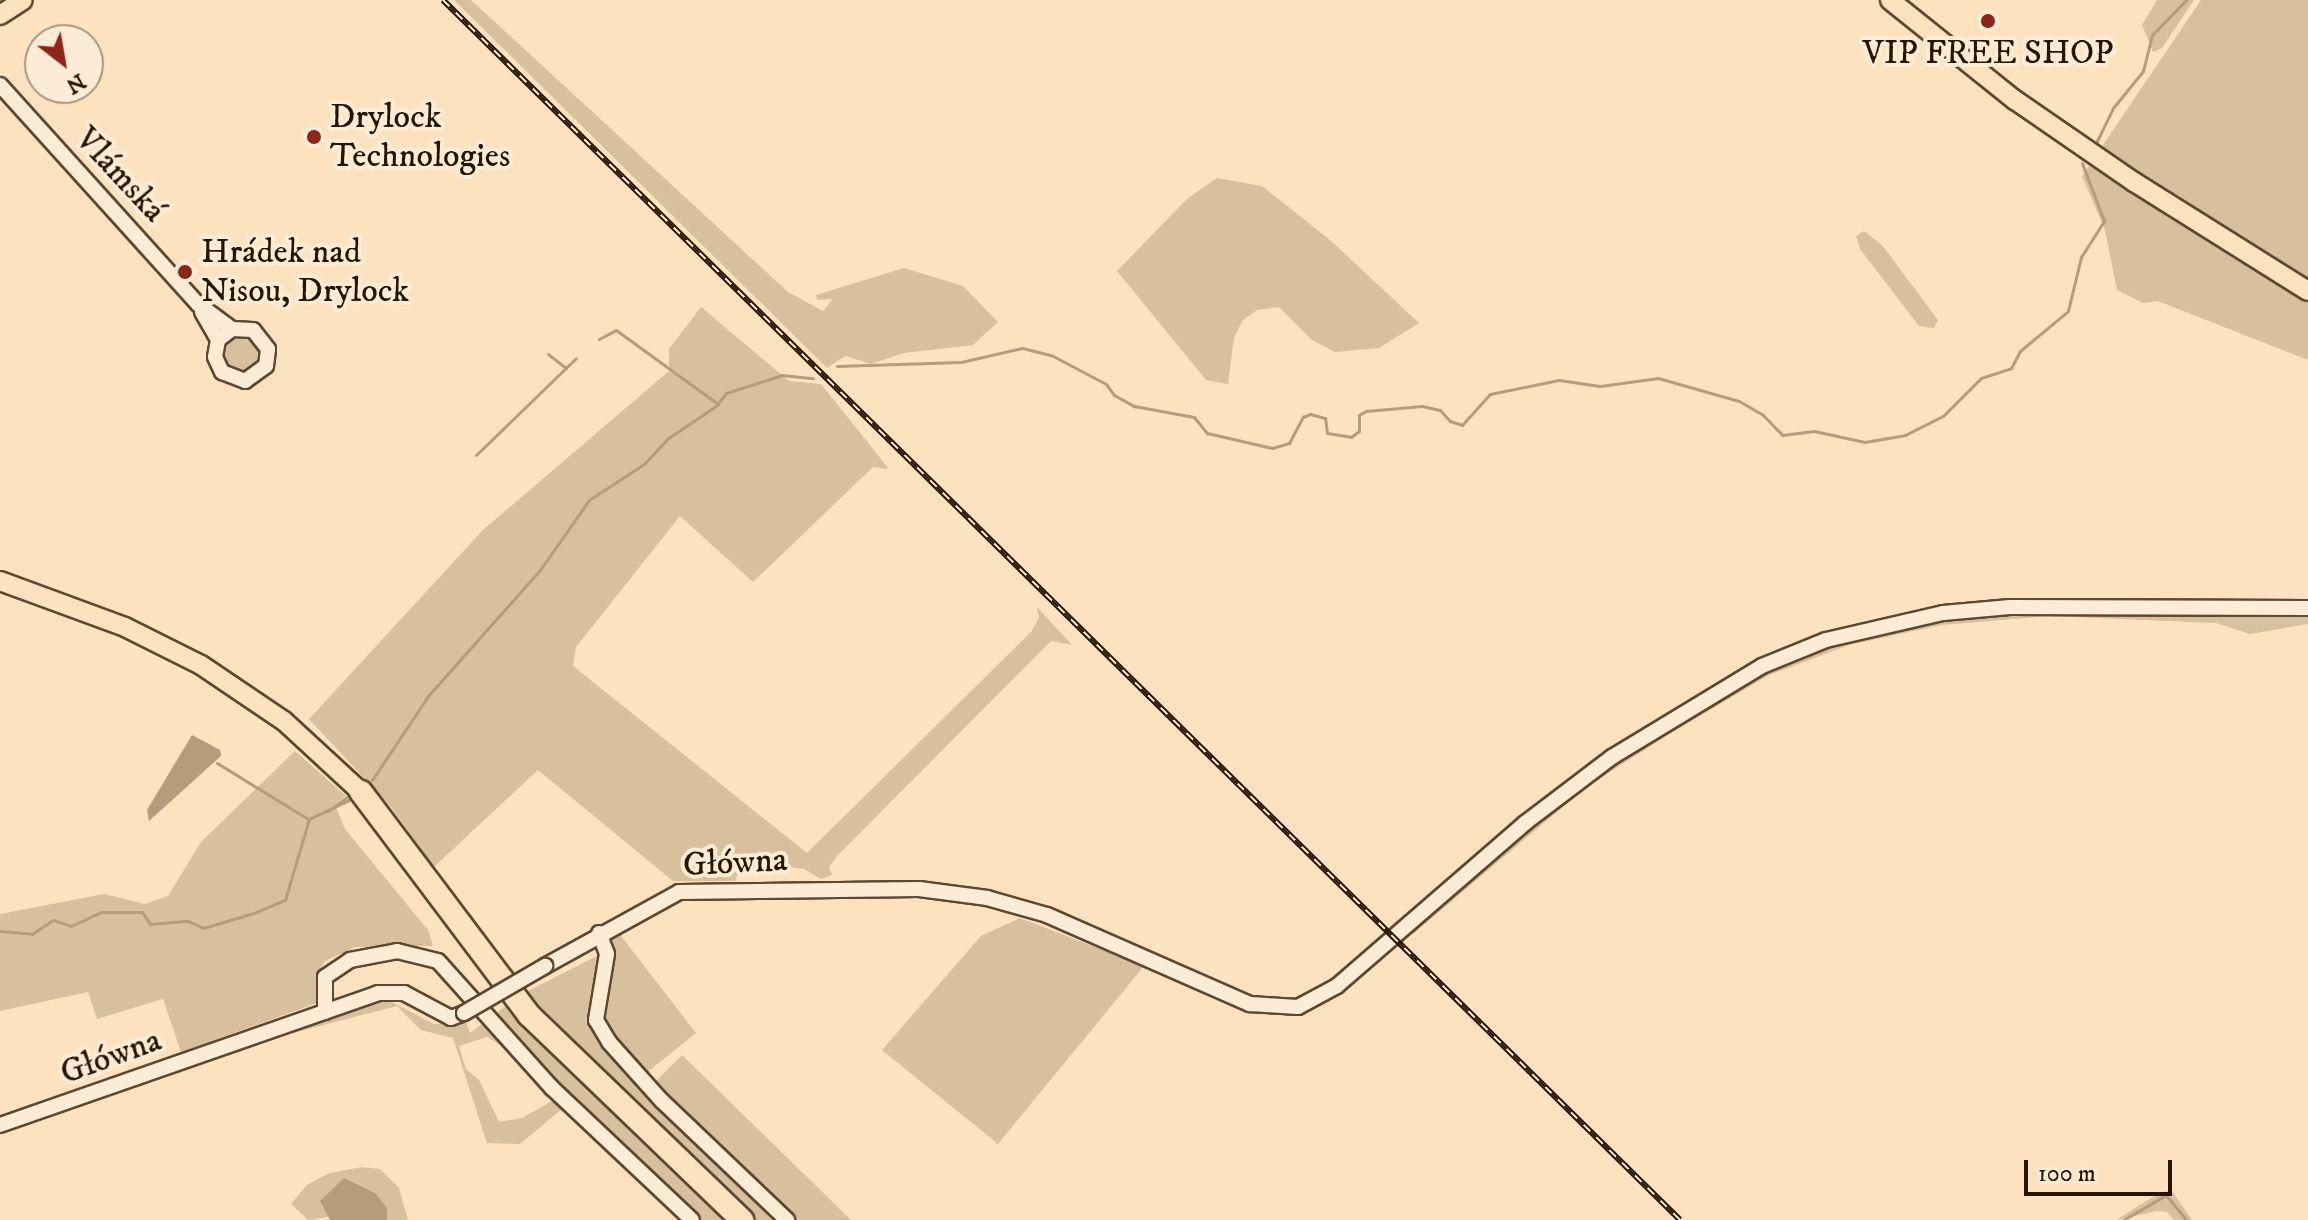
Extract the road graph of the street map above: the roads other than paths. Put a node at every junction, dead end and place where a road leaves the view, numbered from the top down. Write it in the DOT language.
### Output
graph roads {
  1 [pos="23,0"];
  2 [pos="1890,0"];
  3 [pos="0,15"];
  4 [pos="0,85"];
  5 [pos="2308,291"];
  6 [pos="198,304"];
  7 [pos="232,329"];
  8 [pos="218,340"];
  9 [pos="0,581"];
  10 [pos="2308,608"];
  11 [pos="361,792"];
  12 [pos="599,933"];
  13 [pos="325,1012"];
  14 [pos="0,1125"];
  15 [pos="692,1220"];
  16 [pos="742,1220"];
  17 [pos="787,1220"];
  1 -- 3 [label="main road"];
  2 -- 5 [label="main road"];
  4 -- 6 [label="street, Vlámská"];
  6 -- 7 [label="street"];
  6 -- 8 [label="street"];
  7 -- 8 [label="street"];
  7 -- 8 [label="street"];
  9 -- 11 [label="main road"];
  10 -- 12 [label="street, Główna"];
  11 -- 16 [label="highway"];
  12 -- 13 [label="street, Główna, bridge"];
  12 -- 17 [label="street"];
  13 -- 14 [label="street, Główna"];
  13 -- 15 [label="street"];
}
